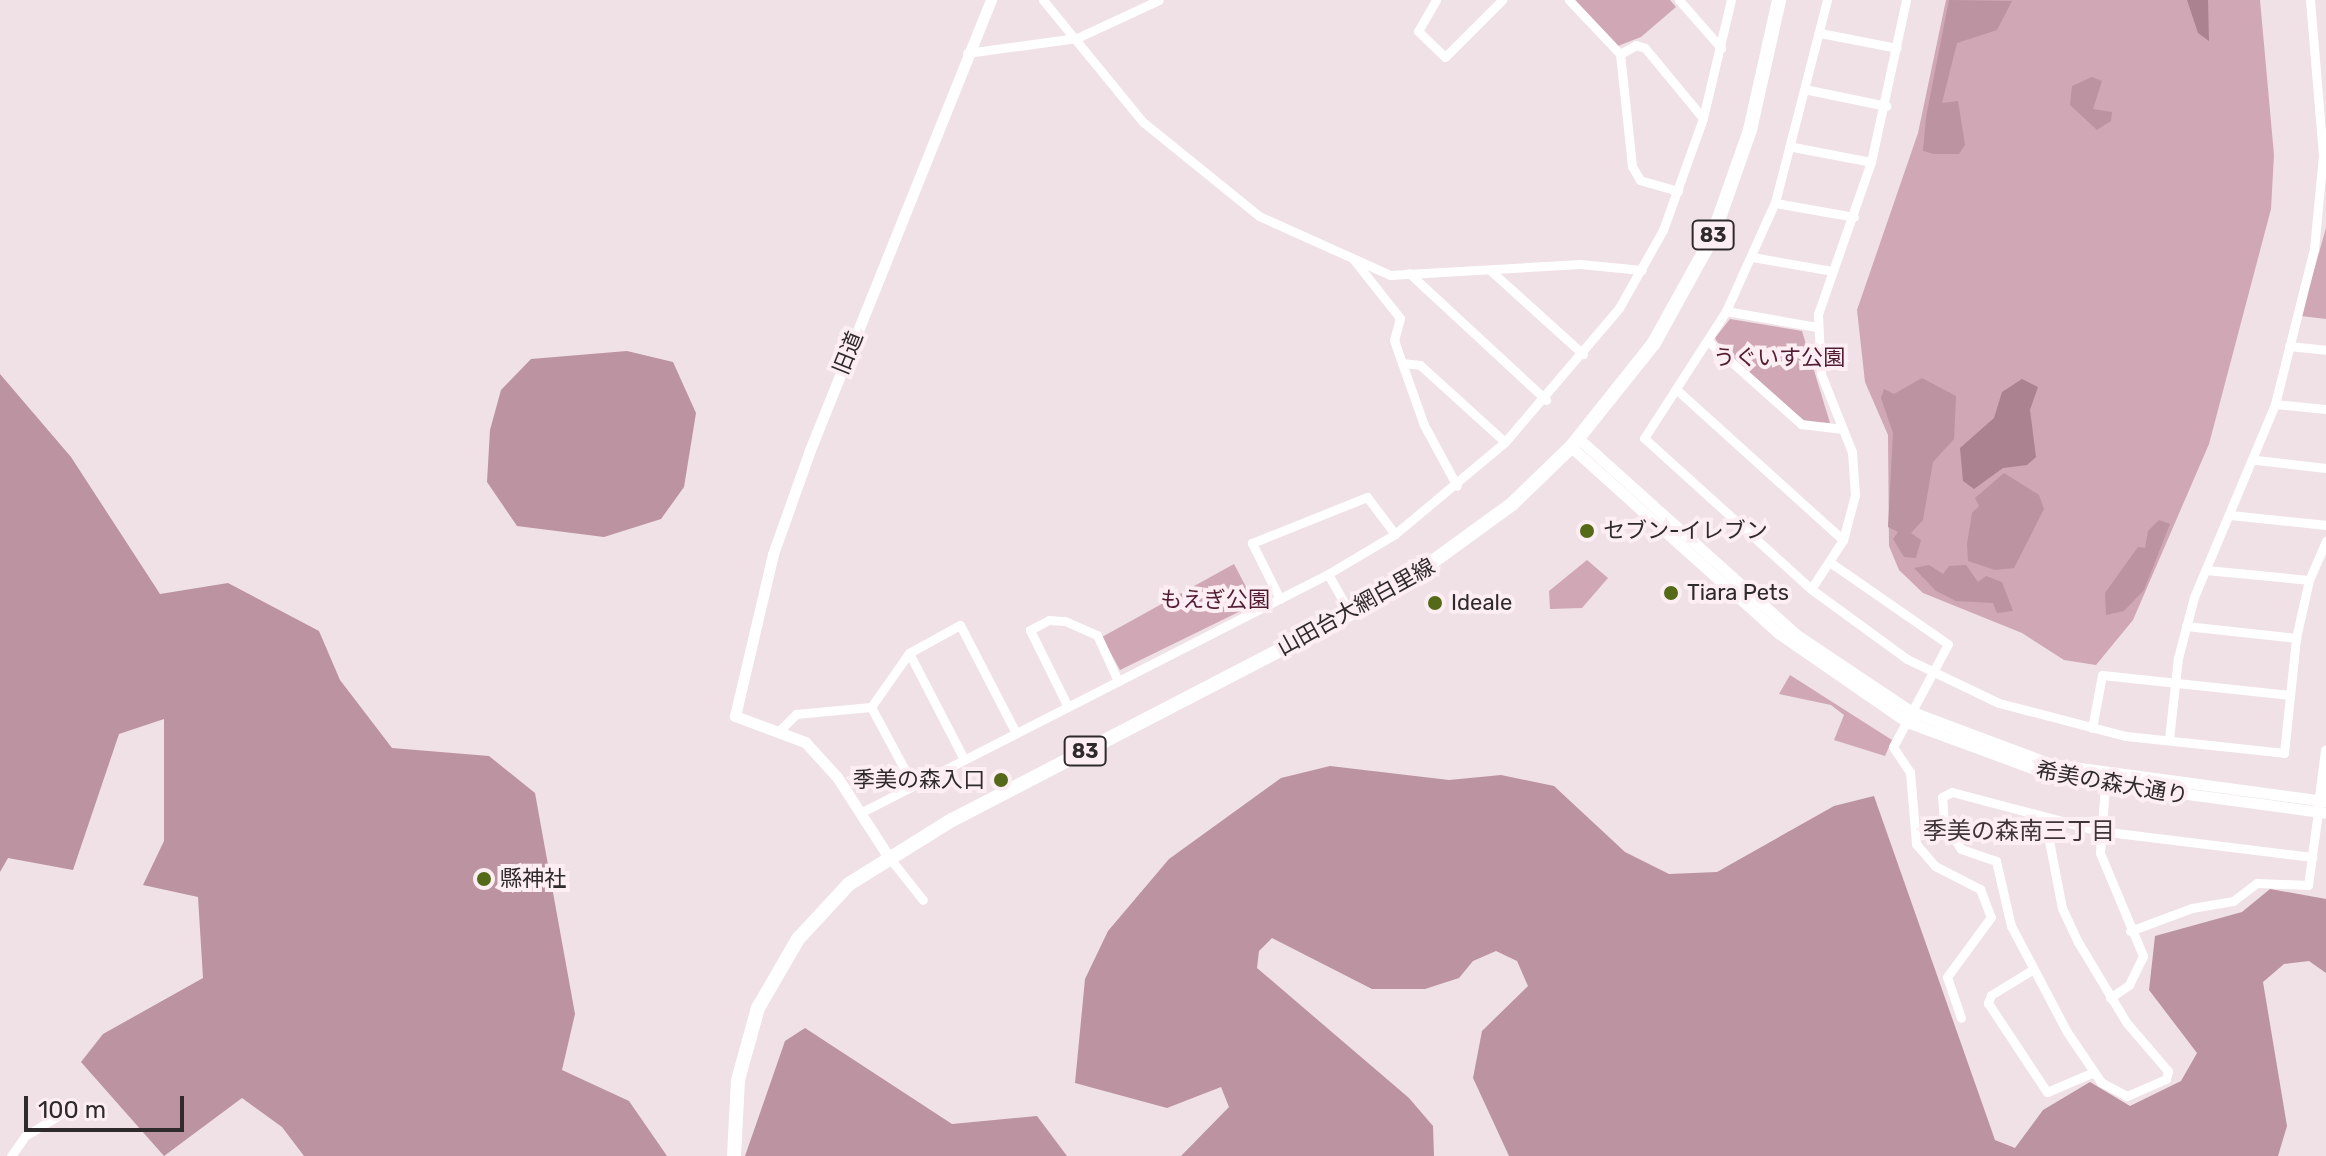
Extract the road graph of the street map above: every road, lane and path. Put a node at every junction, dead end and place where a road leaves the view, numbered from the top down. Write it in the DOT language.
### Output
graph roads {
  1 [pos="991,0"];
  2 [pos="1043,0"];
  3 [pos="1159,0"];
  4 [pos="1436,0"];
  5 [pos="1502,0"];
  6 [pos="1569,0"];
  7 [pos="1679,0"];
  8 [pos="1731,0"];
  9 [pos="1779,0"];
  10 [pos="1827,0"];
  11 [pos="1906,0"];
  12 [pos="2310,0"];
  13 [pos="2312,21"];
  14 [pos="2326,27"];
  15 [pos="1820,33"];
  16 [pos="1077,38"];
  17 [pos="1721,48"];
  18 [pos="1897,48"];
  19 [pos="967,53"];
  20 [pos="1620,54"];
  21 [pos="2322,89"];
  22 [pos="1809,90"];
  23 [pos="1886,106"];
  24 [pos="1703,118"];
  25 [pos="1793,147"];
  26 [pos="2324,155"];
  27 [pos="1871,162"];
  28 [pos="1678,191"];
  29 [pos="1775,203"];
  30 [pos="1854,217"];
  31 [pos="2323,217"];
  32 [pos="1752,257"];
  33 [pos="1352,258"];
  34 [pos="1380,270"];
  35 [pos="1642,270"];
  36 [pos="1491,271"];
  37 [pos="1832,271"];
  38 [pos="1409,273"];
  39 [pos="1371,280"];
  40 [pos="1726,311"];
  41 [pos="1817,327"];
  42 [pos="1708,341"];
  43 [pos="2289,346"];
  44 [pos="2326,350"];
  45 [pos="1583,354"];
  46 [pos="1402,363"];
  47 [pos="1677,390"];
  48 [pos="1546,400"];
  49 [pos="2275,404"];
  50 [pos="2326,409"];
  51 [pos="1843,429"];
  52 [pos="1505,442"];
  53 [pos="1575,442"];
  54 [pos="2256,460"];
  55 [pos="2326,468"];
  56 [pos="1457,486"];
  57 [pos="2230,515"];
  58 [pos="2326,525"];
  59 [pos="1395,534"];
  60 [pos="1843,540"];
  61 [pos="2326,541"];
  62 [pos="1831,563"];
  63 [pos="2206,570"];
  64 [pos="1328,574"];
  65 [pos="2309,580"];
  66 [pos="1811,589"];
  67 [pos="1280,599"];
  68 [pos="1350,613"];
  69 [pos="2186,626"];
  70 [pos="2296,638"];
  71 [pos="909,653"];
  72 [pos="1932,674"];
  73 [pos="1118,681"];
  74 [pos="2175,682"];
  75 [pos="2290,695"];
  76 [pos="871,707"];
  77 [pos="1068,707"];
  78 [pos="1909,717"];
  79 [pos="2092,728"];
  80 [pos="780,730"];
  81 [pos="1016,733"];
  82 [pos="2169,739"];
  83 [pos="2326,750"];
  84 [pos="964,759"];
  85 [pos="913,785"];
  86 [pos="2105,786"];
  87 [pos="2322,807"];
  88 [pos="860,813"];
  89 [pos="2045,820"];
  90 [pos="2100,831"];
  91 [pos="888,856"];
  92 [pos="2312,857"];
  93 [pos="923,900"];
  94 [pos="2130,931"];
  95 [pos="2032,970"];
  96 [pos="2110,998"];
  97 [pos="1961,1018"];
  98 [pos="2094,1072"];
  99 [pos="66,1111"];
  100 [pos="11,1156"];
  101 [pos="734,1156"];
  1 -- 19 [label="street, 旧道"];
  2 -- 16 [label="street"];
  3 -- 16 [label="street"];
  4 -- 5 [label="street"];
  6 -- 20 [label="street"];
  7 -- 17 [label="street"];
  8 -- 17 [label="street"];
  9 -- 53 [label="main road, 山田台大網白里線 / 83"];
  10 -- 15 [label="street"];
  11 -- 18 [label="street"];
  12 -- 13 [label="street"];
  13 -- 14 [label="street"];
  13 -- 21 [label="street"];
  15 -- 18 [label="street"];
  15 -- 22 [label="street"];
  16 -- 19 [label="street"];
  16 -- 33 [label="street"];
  17 -- 24 [label="street"];
  18 -- 23 [label="street"];
  19 -- 80 [label="street, 旧道"];
  20 -- 24 [label="street"];
  20 -- 28 [label="street"];
  21 -- 26 [label="street"];
  22 -- 23 [label="street"];
  22 -- 25 [label="street"];
  23 -- 27 [label="street"];
  24 -- 28 [label="street"];
  25 -- 27 [label="street"];
  25 -- 29 [label="street"];
  26 -- 31 [label="street"];
  27 -- 30 [label="street"];
  28 -- 35 [label="street"];
  29 -- 30 [label="street"];
  29 -- 32 [label="street"];
  30 -- 37 [label="street"];
  31 -- 43 [label="street"];
  32 -- 37 [label="street"];
  32 -- 40 [label="street"];
  33 -- 34 [label="street"];
  33 -- 39 [label="street"];
  34 -- 38 [label="street"];
  34 -- 39 [label="street"];
  35 -- 36 [label="street"];
  35 -- 45 [label="street"];
  36 -- 38 [label="street"];
  36 -- 45 [label="street"];
  37 -- 41 [label="street"];
  38 -- 48 [label="street"];
  39 -- 46 [label="street"];
  40 -- 41 [label="street"];
  40 -- 42 [label="street"];
  41 -- 51 [label="street"];
  42 -- 47 [label="street"];
  42 -- 51 [label="street"];
  43 -- 44 [label="street"];
  43 -- 49 [label="street"];
  45 -- 48 [label="street"];
  46 -- 52 [label="street"];
  46 -- 56 [label="street"];
  47 -- 60 [label="street"];
  47 -- 66 [label="street"];
  48 -- 52 [label="street"];
  49 -- 50 [label="street"];
  49 -- 54 [label="street"];
  51 -- 60 [label="street"];
  52 -- 56 [label="street"];
  53 -- 68 [label="main road, 山田台大網白里線 / 83"];
  53 -- 78 [label="street, 希美の森大通り"];
  54 -- 55 [label="street"];
  54 -- 57 [label="street"];
  56 -- 59 [label="street"];
  57 -- 58 [label="street"];
  57 -- 63 [label="street"];
  59 -- 64 [label="street"];
  59 -- 67 [label="street"];
  60 -- 62 [label="street"];
  61 -- 65 [label="street"];
  62 -- 66 [label="street"];
  62 -- 72 [label="street"];
  63 -- 65 [label="street"];
  63 -- 69 [label="street"];
  64 -- 67 [label="street"];
  64 -- 68 [label="street"];
  65 -- 70 [label="street"];
  66 -- 72 [label="street"];
  67 -- 73 [label="street"];
  68 -- 91 [label="main road, 山田台大網白里線 / 83"];
  69 -- 70 [label="street"];
  69 -- 74 [label="street"];
  70 -- 75 [label="street"];
  71 -- 76 [label="street"];
  71 -- 81 [label="street"];
  71 -- 84 [label="street"];
  72 -- 78 [label="street"];
  72 -- 79 [label="street"];
  73 -- 77 [label="street"];
  73 -- 77 [label="street"];
  74 -- 75 [label="street"];
  74 -- 79 [label="street"];
  74 -- 82 [label="street"];
  75 -- 82 [label="street"];
  76 -- 80 [label="street"];
  76 -- 85 [label="street"];
  77 -- 81 [label="street"];
  78 -- 86 [label="street, 希美の森大通り"];
  78 -- 87 [label="street, 希美の森大通り"];
  78 -- 97 [label="street"];
  79 -- 82 [label="street"];
  80 -- 88 [label="street"];
  81 -- 84 [label="street"];
  83 -- 87 [label="street"];
  84 -- 85 [label="street"];
  85 -- 88 [label="street"];
  86 -- 87 [label="street, 希美の森大通り"];
  86 -- 90 [label="street"];
  87 -- 92 [label="street"];
  88 -- 91 [label="street"];
  89 -- 90 [label="street"];
  89 -- 95 [label="street"];
  89 -- 96 [label="street"];
  90 -- 92 [label="street"];
  90 -- 94 [label="street"];
  91 -- 93 [label="street"];
  91 -- 101 [label="main road, 山田台大網白里線 / 83"];
  92 -- 94 [label="street"];
  94 -- 96 [label="street"];
  95 -- 98 [label="street"];
  95 -- 98 [label="street"];
  96 -- 98 [label="street"];
  99 -- 100 [label="street"];
}
